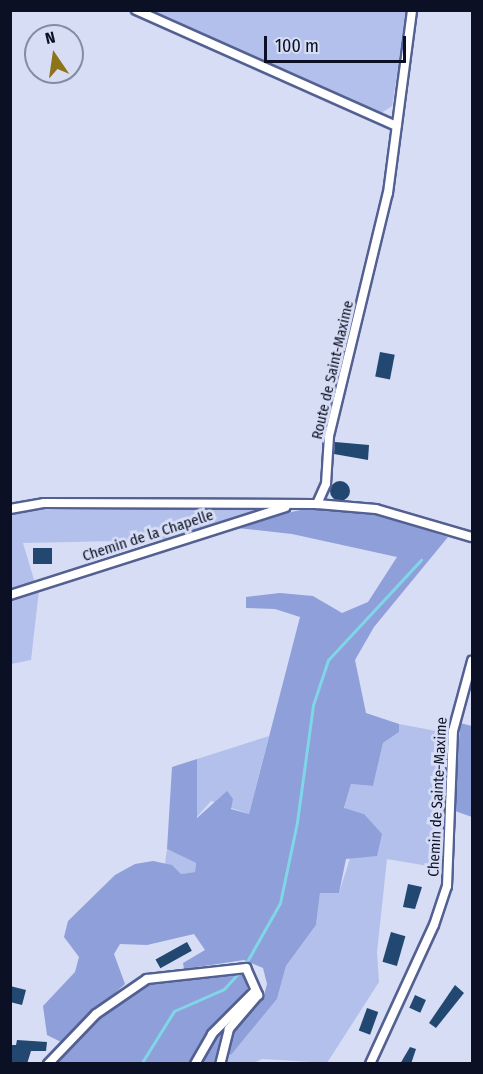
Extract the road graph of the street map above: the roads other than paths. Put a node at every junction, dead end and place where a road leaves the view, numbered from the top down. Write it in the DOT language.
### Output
graph roads {
  1 [pos="136,10"];
  2 [pos="412,10"];
  3 [pos="396,126"];
  4 [pos="317,504"];
  5 [pos="294,505"];
  6 [pos="10,509"];
  7 [pos="472,537"];
  8 [pos="10,595"];
  9 [pos="472,661"];
  10 [pos="255,991"];
  11 [pos="48,1064"];
  12 [pos="195,1064"];
  13 [pos="220,1064"];
  14 [pos="369,1064"];
  1 -- 3 [label="street"];
  2 -- 3 [label="street, Route de Saint-Maxime"];
  3 -- 4 [label="street, Route de Saint-Maxime"];
  4 -- 5 [label="street"];
  4 -- 7 [label="street"];
  5 -- 6 [label="street"];
  5 -- 8 [label="street, Chemin de la Chapelle"];
  9 -- 14 [label="street, Chemin de Sainte-Maxime"];
  10 -- 11 [label="street"];
  10 -- 12 [label="street"];
  10 -- 13 [label="street"];
}
